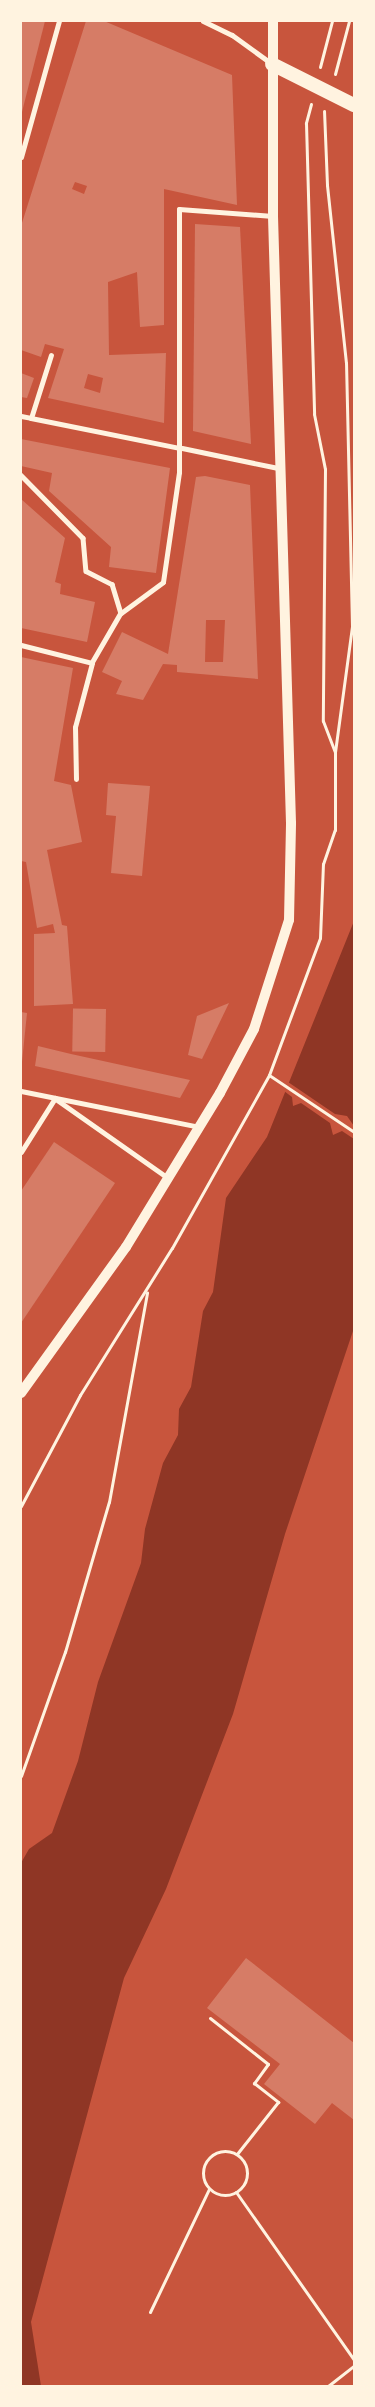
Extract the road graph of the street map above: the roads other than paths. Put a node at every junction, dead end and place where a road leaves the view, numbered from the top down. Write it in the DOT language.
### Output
graph roads {
  1 [pos="59,21"];
  2 [pos="203,21"];
  3 [pos="272,21"];
  4 [pos="272,64"];
  5 [pos="354,105"];
  6 [pos="21,157"];
  7 [pos="273,216"];
  8 [pos="51,355"];
  9 [pos="21,416"];
  10 [pos="31,418"];
  11 [pos="182,448"];
  12 [pos="278,468"];
  13 [pos="21,475"];
  14 [pos="121,614"];
  15 [pos="21,646"];
  16 [pos="92,663"];
  17 [pos="76,779"];
  18 [pos="21,1091"];
  19 [pos="55,1098"];
  20 [pos="200,1127"];
  21 [pos="21,1152"];
  22 [pos="168,1178"];
  23 [pos="21,1393"];
  1 -- 6 [label="street"];
  2 -- 4 [label="street"];
  3 -- 4 [label="main road"];
  4 -- 5 [label="highway"];
  4 -- 7 [label="main road"];
  7 -- 11 [label="street"];
  7 -- 12 [label="main road"];
  8 -- 10 [label="street"];
  9 -- 10 [label="street"];
  10 -- 11 [label="street"];
  11 -- 12 [label="street"];
  11 -- 14 [label="street"];
  12 -- 20 [label="main road"];
  13 -- 14 [label="street"];
  14 -- 16 [label="street"];
  15 -- 16 [label="street"];
  16 -- 17 [label="street"];
  18 -- 19 [label="street"];
  19 -- 20 [label="street"];
  19 -- 21 [label="street"];
  19 -- 22 [label="street"];
  20 -- 22 [label="main road"];
  22 -- 23 [label="main road"];
}
